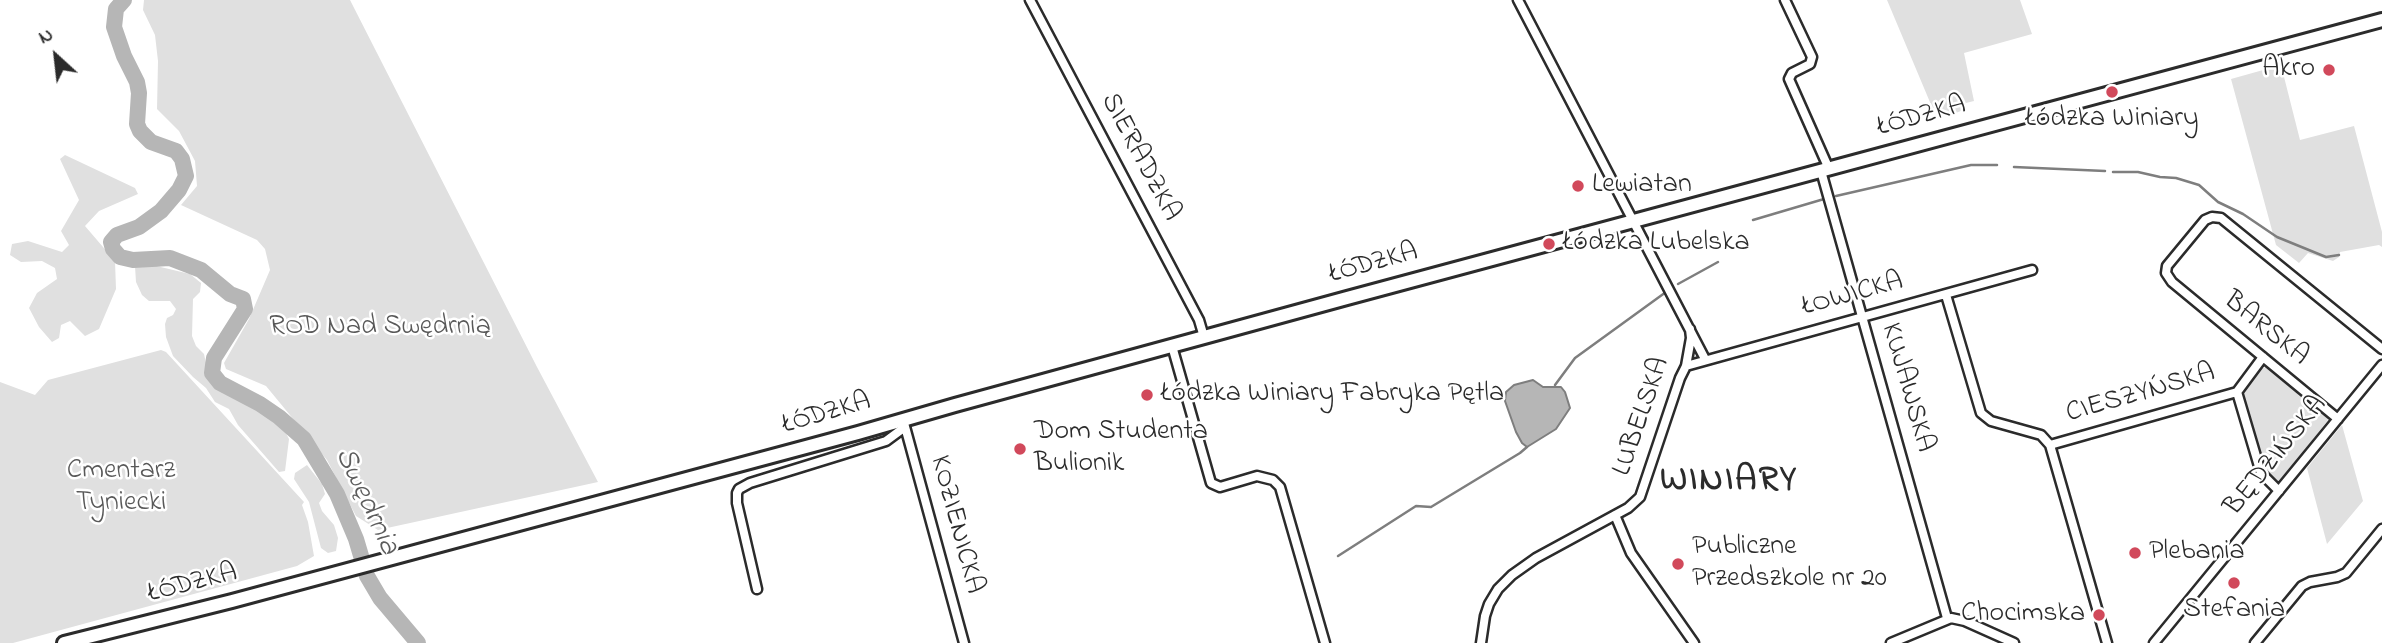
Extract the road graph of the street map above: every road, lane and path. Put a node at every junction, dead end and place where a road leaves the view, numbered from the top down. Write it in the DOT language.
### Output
graph roads {
  1 [pos="1030,0"];
  2 [pos="1518,0"];
  3 [pos="1785,0"];
  4 [pos="2382,20"];
  5 [pos="1825,170"];
  6 [pos="1635,221"];
  7 [pos="2032,270"];
  8 [pos="1946,295"];
  9 [pos="1862,317"];
  10 [pos="1690,329"];
  11 [pos="1204,337"];
  12 [pos="1172,346"];
  13 [pos="2382,349"];
  14 [pos="2263,358"];
  15 [pos="1705,359"];
  16 [pos="2382,365"];
  17 [pos="1686,366"];
  18 [pos="2237,392"];
  19 [pos="2338,419"];
  20 [pos="904,423"];
  21 [pos="2050,445"];
  22 [pos="2279,491"];
  23 [pos="1615,515"];
  24 [pos="2382,529"];
  25 [pos="757,589"];
  26 [pos="1947,618"];
  27 [pos="64,643"];
  28 [pos="964,643"];
  29 [pos="1325,643"];
  30 [pos="1481,643"];
  31 [pos="1694,643"];
  32 [pos="1891,643"];
  33 [pos="2014,643"];
  34 [pos="2106,643"];
  35 [pos="2154,643"];
  36 [pos="2255,643"];
  1 -- 11 [label="street, SIERADZKA"];
  2 -- 6 [label="street, LUBELSKA"];
  3 -- 5 [label="street, KUJAWSKA"];
  4 -- 5 [label="main road, ŁÓDZKA"];
  5 -- 6 [label="main road, ŁÓDZKA"];
  5 -- 9 [label="street, KUJAWSKA"];
  6 -- 10 [label="street, LUBELSKA"];
  6 -- 11 [label="main road, ŁÓDZKA"];
  7 -- 8 [label="street, ŁOWICKA"];
  8 -- 9 [label="street, ŁOWICKA"];
  8 -- 21 [label="street, CIESZYŃSKA"];
  9 -- 15 [label="street, ŁOWICKA"];
  9 -- 26 [label="street, KUJAWSKA"];
  10 -- 15 [label="street"];
  10 -- 17 [label="street, LUBELSKA"];
  11 -- 12 [label="main road, ŁÓDZKA"];
  12 -- 20 [label="main road, ŁÓDZKA"];
  12 -- 29 [label="street"];
  13 -- 14 [label="street, BARSKA"];
  14 -- 18 [label="street"];
  14 -- 19 [label="street, BARSKA"];
  15 -- 17 [label="street, ŁOWICKA"];
  16 -- 19 [label="street, BĘDZIŃSKA"];
  17 -- 23 [label="street, LUBELSKA"];
  18 -- 21 [label="street, CIESZYŃSKA"];
  18 -- 22 [label="street"];
  19 -- 22 [label="street, BĘDZIŃSKA"];
  20 -- 25 [label="street"];
  20 -- 27 [label="main road, ŁÓDZKA"];
  20 -- 28 [label="street, KOZIENICKA"];
  21 -- 34 [label="street"];
  22 -- 35 [label="street, BĘDZIŃSKA"];
  23 -- 30 [label="street, LUBELSKA"];
  23 -- 31 [label="street"];
  24 -- 36 [label="street"];
  26 -- 32 [label="street"];
  26 -- 33 [label="street"];
}
